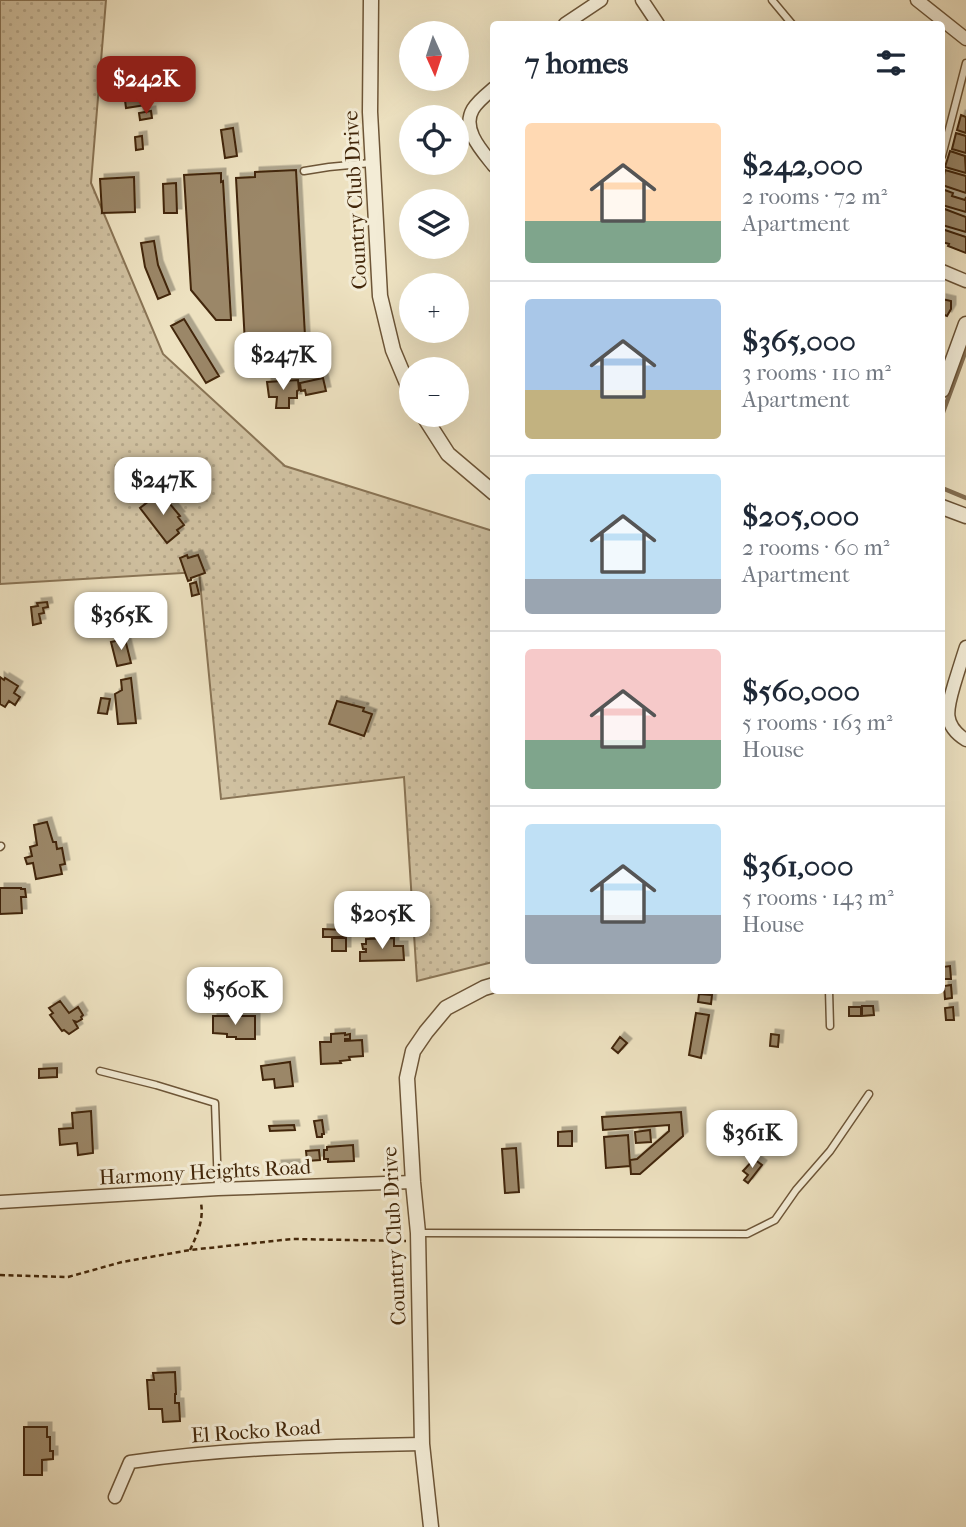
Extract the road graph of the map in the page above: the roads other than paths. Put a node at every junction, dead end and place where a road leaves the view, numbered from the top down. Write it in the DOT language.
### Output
graph roads {
  1 [pos="372,0"];
  2 [pos="601,0"];
  3 [pos="642,0"];
  4 [pos="772,0"];
  5 [pos="917,0"];
  6 [pos="570,21"];
  7 [pos="656,21"];
  8 [pos="790,21"];
  9 [pos="941,21"];
  10 [pos="945,24"];
  11 [pos="966,39"];
  12 [pos="966,63"];
  13 [pos="490,92"];
  14 [pos="945,142"];
  15 [pos="490,161"];
  16 [pos="373,163"];
  17 [pos="304,171"];
  18 [pos="945,272"];
  19 [pos="966,281"];
  20 [pos="966,324"];
  21 [pos="399,364"];
  22 [pos="945,382"];
  23 [pos="431,427"];
  24 [pos="490,490"];
  25 [pos="945,508"];
  26 [pos="966,516"];
  27 [pos="966,647"];
  28 [pos="966,740"];
  29 [pos="490,986"];
  30 [pos="829,994"];
  31 [pos="830,1026"];
  32 [pos="100,1071"];
  33 [pos="869,1094"];
  34 [pos="413,1182"];
  35 [pos="218,1189"];
  36 [pos="0,1202"];
  37 [pos="418,1237"];
  38 [pos="422,1444"];
  39 [pos="115,1497"];
  40 [pos="431,1527"];
  1 -- 16 [label="street, Country Club Drive"];
  2 -- 6 [label="street"];
  3 -- 7 [label="street"];
  4 -- 8 [label="lane"];
  5 -- 9 [label="street"];
  10 -- 11 [label="street"];
  12 -- 14 [label="lane"];
  13 -- 15 [label="street"];
  16 -- 17 [label="lane"];
  16 -- 21 [label="street, Country Club Drive"];
  18 -- 19 [label="street"];
  20 -- 22 [label="street"];
  23 -- 24 [label="street"];
  25 -- 26 [label="street"];
  27 -- 28 [label="street"];
  29 -- 34 [label="street, Country Club Drive"];
  30 -- 31 [label="lane"];
  32 -- 35 [label="lane"];
  33 -- 37 [label="lane"];
  34 -- 35 [label="street, Harmony Heights Road"];
  34 -- 37 [label="street, Country Club Drive"];
  35 -- 36 [label="street, Harmony Heights Road"];
  37 -- 38 [label="street, Country Club Drive"];
  38 -- 39 [label="street, El Rocko Road"];
  38 -- 40 [label="street, Country Club Drive"];
}
